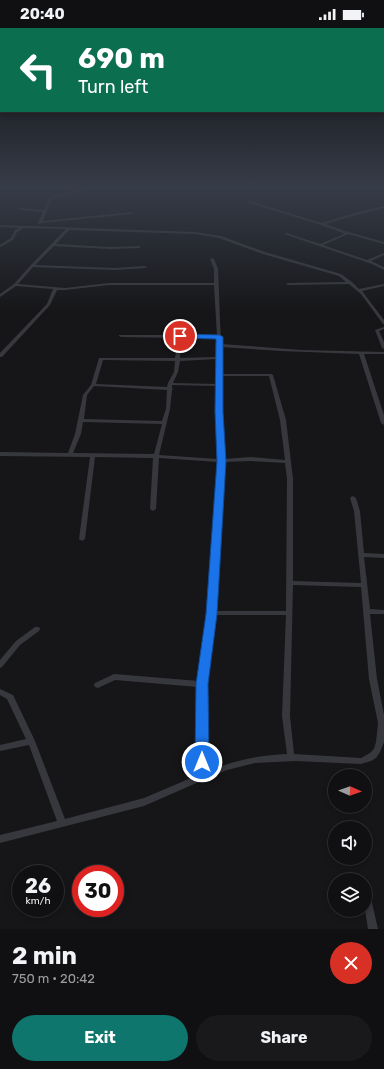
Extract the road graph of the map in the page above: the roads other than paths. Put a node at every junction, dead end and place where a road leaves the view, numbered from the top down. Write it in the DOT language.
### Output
graph roads {
  1 [pos="21,228"];
  2 [pos="69,228"];
  3 [pos="333,228"];
  4 [pos="344,232"];
  5 [pos="286,234"];
  6 [pos="384,243"];
  7 [pos="53,245"];
  8 [pos="320,245"];
  9 [pos="0,246"];
  10 [pos="139,247"];
  11 [pos="384,254"];
  12 [pos="212,259"];
  13 [pos="368,261"];
  14 [pos="32,266"];
  15 [pos="145,267"];
  16 [pos="384,269"];
  17 [pos="351,283"];
  18 [pos="15,284"];
  19 [pos="216,284"];
  20 [pos="288,284"];
  21 [pos="384,286"];
  22 [pos="56,288"];
  23 [pos="359,290"];
  24 [pos="0,296"];
  25 [pos="384,323"];
  26 [pos="384,328"];
  27 [pos="121,336"];
  28 [pos="180,336"];
  29 [pos="220,337"];
  30 [pos="219,345"];
  31 [pos="384,348"];
  32 [pos="361,353"];
  33 [pos="384,353"];
  34 [pos="0,356"];
  35 [pos="219,358"];
  36 [pos="176,359"];
  37 [pos="220,375"];
  38 [pos="93,385"];
  39 [pos="220,385"];
  40 [pos="171,386"];
  41 [pos="81,420"];
  42 [pos="165,423"];
  43 [pos="384,423"];
  44 [pos="0,454"];
  45 [pos="70,454"];
  46 [pos="93,455"];
  47 [pos="156,456"];
  48 [pos="221,461"];
  49 [pos="288,462"];
  50 [pos="353,498"];
  51 [pos="153,509"];
  52 [pos="82,539"];
  53 [pos="361,555"];
  54 [pos="384,556"];
  55 [pos="290,583"];
  56 [pos="364,585"];
  57 [pos="368,611"];
  58 [pos="384,612"];
  59 [pos="211,614"];
  60 [pos="288,614"];
  61 [pos="37,629"];
  62 [pos="0,665"];
  63 [pos="202,684"];
  64 [pos="98,685"];
  65 [pos="0,692"];
  66 [pos="383,723"];
  67 [pos="31,741"];
  68 [pos="0,748"];
  69 [pos="291,758"];
  70 [pos="202,778"];
  71 [pos="62,823"];
  72 [pos="0,839"];
  73 [pos="371,917"];
  74 [pos="373,929"];
  1 -- 9 [label="street"];
  2 -- 7 [label="street"];
  2 -- 17 [label="street"];
  3 -- 4 [label="street"];
  4 -- 6 [label="street"];
  4 -- 8 [label="street"];
  5 -- 8 [label="street"];
  7 -- 10 [label="street"];
  7 -- 14 [label="street"];
  8 -- 13 [label="street"];
  11 -- 13 [label="street"];
  12 -- 19 [label="street"];
  13 -- 16 [label="street"];
  14 -- 15 [label="street"];
  14 -- 18 [label="street"];
  17 -- 20 [label="street"];
  17 -- 23 [label="street"];
  18 -- 22 [label="street"];
  18 -- 24 [label="street"];
  19 -- 22 [label="street"];
  19 -- 29 [label="street"];
  21 -- 23 [label="street"];
  22 -- 34 [label="street"];
  23 -- 25 [label="street"];
  26 -- 31 [label="street"];
  27 -- 28 [label="street"];
  28 -- 29 [label="street"];
  28 -- 36 [label="street"];
  29 -- 30 [label="street"];
  30 -- 32 [label="street"];
  30 -- 35 [label="street"];
  32 -- 33 [label="street"];
  32 -- 43 [label="street"];
  35 -- 36 [label="street"];
  35 -- 37 [label="street"];
  36 -- 38 [label="street"];
  36 -- 40 [label="street"];
  37 -- 39 [label="street"];
  37 -- 49 [label="street"];
  38 -- 40 [label="street"];
  38 -- 41 [label="street"];
  39 -- 40 [label="street"];
  39 -- 48 [label="street"];
  40 -- 42 [label="street"];
  41 -- 42 [label="street"];
  41 -- 45 [label="street"];
  42 -- 47 [label="street"];
  44 -- 45 [label="street"];
  45 -- 46 [label="street"];
  46 -- 47 [label="street"];
  46 -- 52 [label="street"];
  47 -- 48 [label="street"];
  47 -- 51 [label="street"];
  48 -- 49 [label="street"];
  48 -- 59 [label="street"];
  49 -- 55 [label="street"];
  50 -- 53 [label="street"];
  53 -- 54 [label="street"];
  53 -- 56 [label="street"];
  55 -- 56 [label="street"];
  55 -- 60 [label="street"];
  56 -- 57 [label="street"];
  57 -- 58 [label="street"];
  57 -- 66 [label="street"];
  59 -- 60 [label="street"];
  59 -- 63 [label="street"];
  60 -- 69 [label="street"];
  61 -- 62 [label="street"];
  63 -- 64 [label="street"];
  63 -- 70 [label="street"];
  65 -- 67 [label="street"];
  66 -- 69 [label="street"];
  67 -- 68 [label="street"];
  67 -- 71 [label="street"];
  69 -- 70 [label="street"];
  70 -- 71 [label="street"];
  71 -- 72 [label="street"];
  73 -- 74 [label="street"];
}
